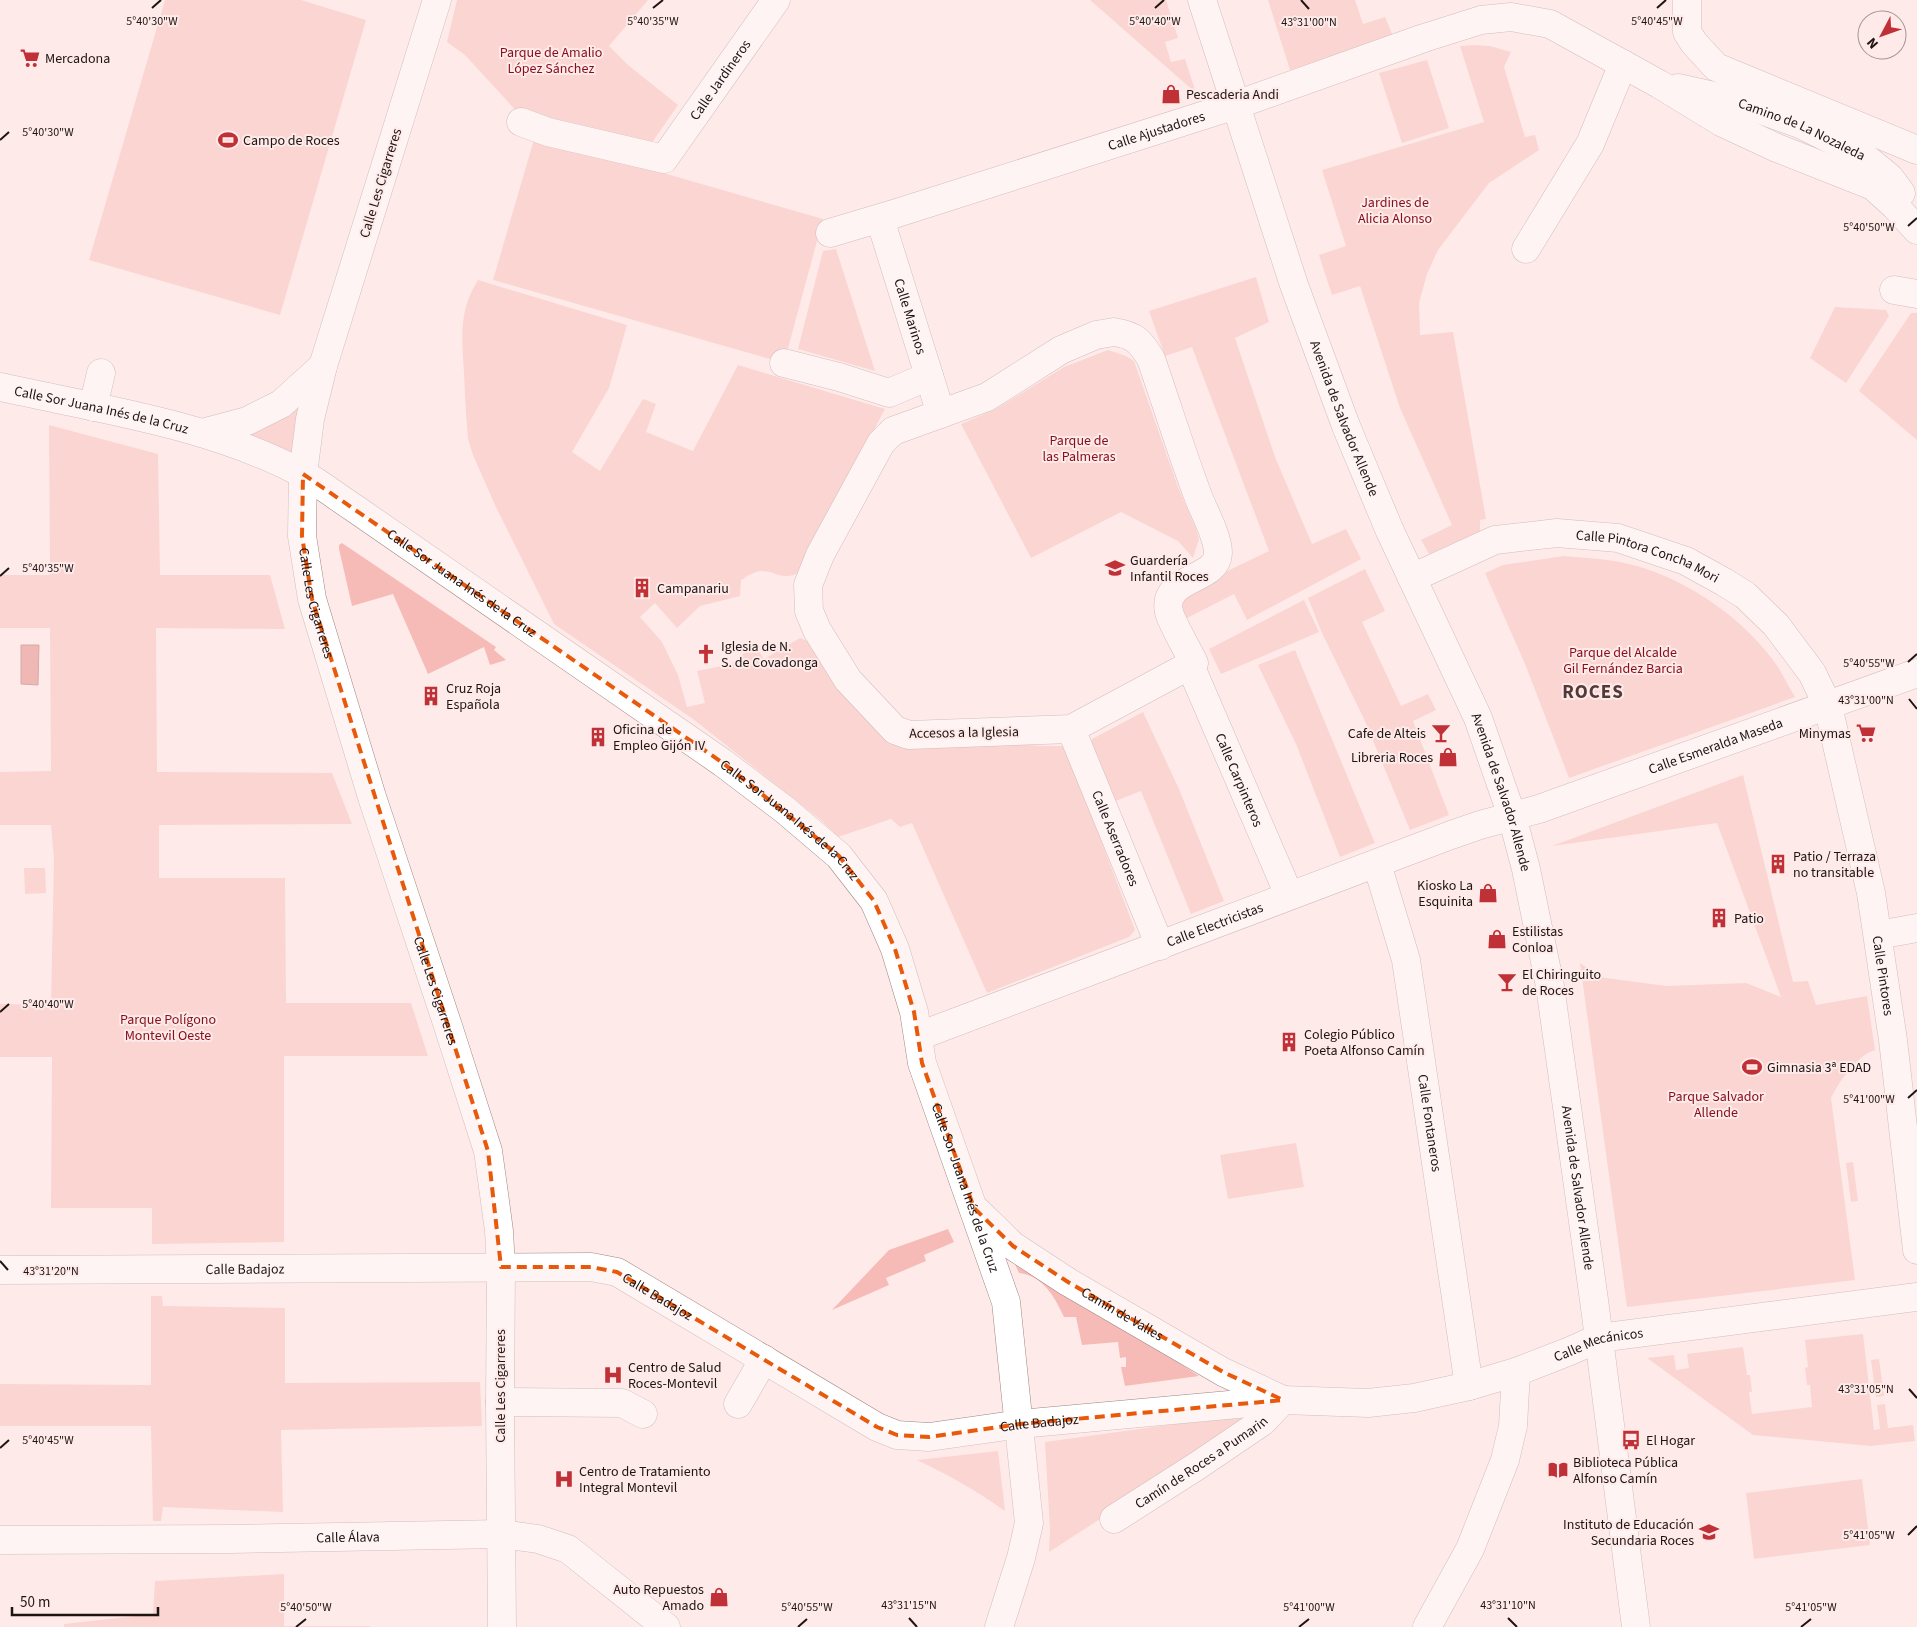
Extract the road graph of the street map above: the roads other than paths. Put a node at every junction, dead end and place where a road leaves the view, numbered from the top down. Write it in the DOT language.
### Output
graph roads {
  1 [pos="436,0"];
  2 [pos="776,0"];
  3 [pos="1202,0"];
  4 [pos="1687,0"];
  5 [pos="1478,10"];
  6 [pos="1623,64"];
  7 [pos="1659,84"];
  8 [pos="1236,105"];
  9 [pos="521,122"];
  10 [pos="1917,150"];
  11 [pos="880,218"];
  12 [pos="1917,218"];
  13 [pos="1917,230"];
  14 [pos="830,233"];
  15 [pos="1526,249"];
  16 [pos="784,363"];
  17 [pos="323,366"];
  18 [pos="101,373"];
  19 [pos="929,376"];
  20 [pos="0,387"];
  21 [pos="898,389"];
  22 [pos="92,407"];
  23 [pos="941,414"];
  24 [pos="911,425"];
  25 [pos="202,433"];
  26 [pos="303,474"];
  27 [pos="1412,578"];
  28 [pos="1190,665"];
  29 [pos="1917,673"];
  30 [pos="1828,706"];
  31 [pos="1071,729"];
  32 [pos="1512,816"];
  33 [pos="1377,864"];
  34 [pos="1289,896"];
  35 [pos="1917,928"];
  36 [pos="1878,935"];
  37 [pos="1160,946"];
  38 [pos="919,1036"];
  39 [pos="974,1208"];
  40 [pos="1917,1250"];
  41 [pos="501,1267"];
  42 [pos="0,1270"];
  43 [pos="1917,1297"];
  44 [pos="1599,1338"];
  45 [pos="764,1359"];
  46 [pos="1516,1372"];
  47 [pos="1469,1386"];
  48 [pos="1283,1400"];
  49 [pos="500,1402"];
  50 [pos="738,1404"];
  51 [pos="643,1414"];
  52 [pos="1020,1424"];
  53 [pos="1114,1519"];
  54 [pos="502,1534"];
  55 [pos="0,1540"];
  56 [pos="502,1627"];
  57 [pos="666,1627"];
  58 [pos="999,1627"];
  59 [pos="1427,1627"];
  60 [pos="1636,1627"];
  1 -- 17 [label="street, Calle Les Cigarreres"];
  2 -- 9 [label="street, Calle Jardineros"];
  3 -- 8 [label="street, Avenida de Salvador Allende"];
  4 -- 10 [label="street"];
  5 -- 6 [label="street, Camino de La Nozaleda"];
  5 -- 8 [label="street, Calle Ajustadores"];
  6 -- 7 [label="street, Camino de La Nozaleda"];
  6 -- 15 [label="street"];
  7 -- 12 [label="street, Camino de La Nozaleda"];
  7 -- 13 [label="street, Camino de La Nozaleda"];
  8 -- 11 [label="street, Calle Ajustadores"];
  8 -- 27 [label="street, Avenida de Salvador Allende"];
  11 -- 14 [label="street, Calle Ajustadores"];
  11 -- 19 [label="street, Calle Marinos"];
  16 -- 21 [label="street"];
  17 -- 25 [label="street"];
  17 -- 26 [label="street, Calle Les Cigarreres"];
  18 -- 22 [label="street"];
  19 -- 21 [label="street"];
  19 -- 23 [label="street, Calle Marinos"];
  20 -- 22 [label="street, Calle Sor Juana Inés de la Cruz"];
  21 -- 24 [label="street"];
  22 -- 25 [label="street, Calle Sor Juana Inés de la Cruz"];
  23 -- 24 [label="street, Accesos a la Iglesia"];
  23 -- 28 [label="street, Calle Carpinteros"];
  24 -- 31 [label="street, Accesos a la Iglesia"];
  25 -- 26 [label="street, Calle Sor Juana Inés de la Cruz"];
  26 -- 38 [label="street, Calle Sor Juana Inés de la Cruz"];
  26 -- 41 [label="street, Calle Les Cigarreres"];
  27 -- 30 [label="street, Calle Pintora Concha Mori"];
  27 -- 32 [label="street, Avenida de Salvador Allende"];
  28 -- 31 [label="street"];
  28 -- 34 [label="street, Calle Carpinteros"];
  29 -- 30 [label="street, Calle Esmeralda Maseda"];
  30 -- 32 [label="street, Calle Esmeralda Maseda"];
  30 -- 36 [label="street, Calle Pintores"];
  31 -- 37 [label="street, Calle Aserradores"];
  32 -- 33 [label="street, Calle Electricistas"];
  32 -- 44 [label="street, Avenida de Salvador Allende"];
  33 -- 34 [label="street, Calle Electricistas"];
  33 -- 47 [label="street, Calle Fontaneros"];
  34 -- 37 [label="street, Calle Electricistas"];
  35 -- 36 [label="street"];
  36 -- 40 [label="street, Calle Pintores"];
  37 -- 38 [label="street, Calle Electricistas"];
  38 -- 39 [label="street, Calle Sor Juana Inés de la Cruz"];
  39 -- 48 [label="street, Camín de Valles"];
  39 -- 52 [label="street, Calle Sor Juana Inés de la Cruz"];
  41 -- 42 [label="street, Calle Badajoz"];
  41 -- 45 [label="street, Calle Badajoz"];
  41 -- 49 [label="street, Calle Les Cigarreres"];
  43 -- 44 [label="street, Calle Mecánicos"];
  44 -- 46 [label="street, Calle Mecánicos"];
  44 -- 60 [label="street, Avenida de Salvador Allende"];
  45 -- 50 [label="street"];
  45 -- 52 [label="street, Calle Badajoz"];
  46 -- 47 [label="street, Calle Mecánicos"];
  46 -- 59 [label="street"];
  47 -- 48 [label="street, Calle Mecánicos"];
  48 -- 52 [label="street, Calle Badajoz"];
  48 -- 53 [label="street, Camín de Roces a Pumarin"];
  49 -- 51 [label="street"];
  49 -- 54 [label="street, Calle Les Cigarreres"];
  52 -- 58 [label="street, Calle Sor Juana Inés de la Cruz"];
  54 -- 55 [label="street, Calle Álava"];
  54 -- 56 [label="street, Calle Les Cigarreres"];
  54 -- 57 [label="street, Calle Álava"];
}
